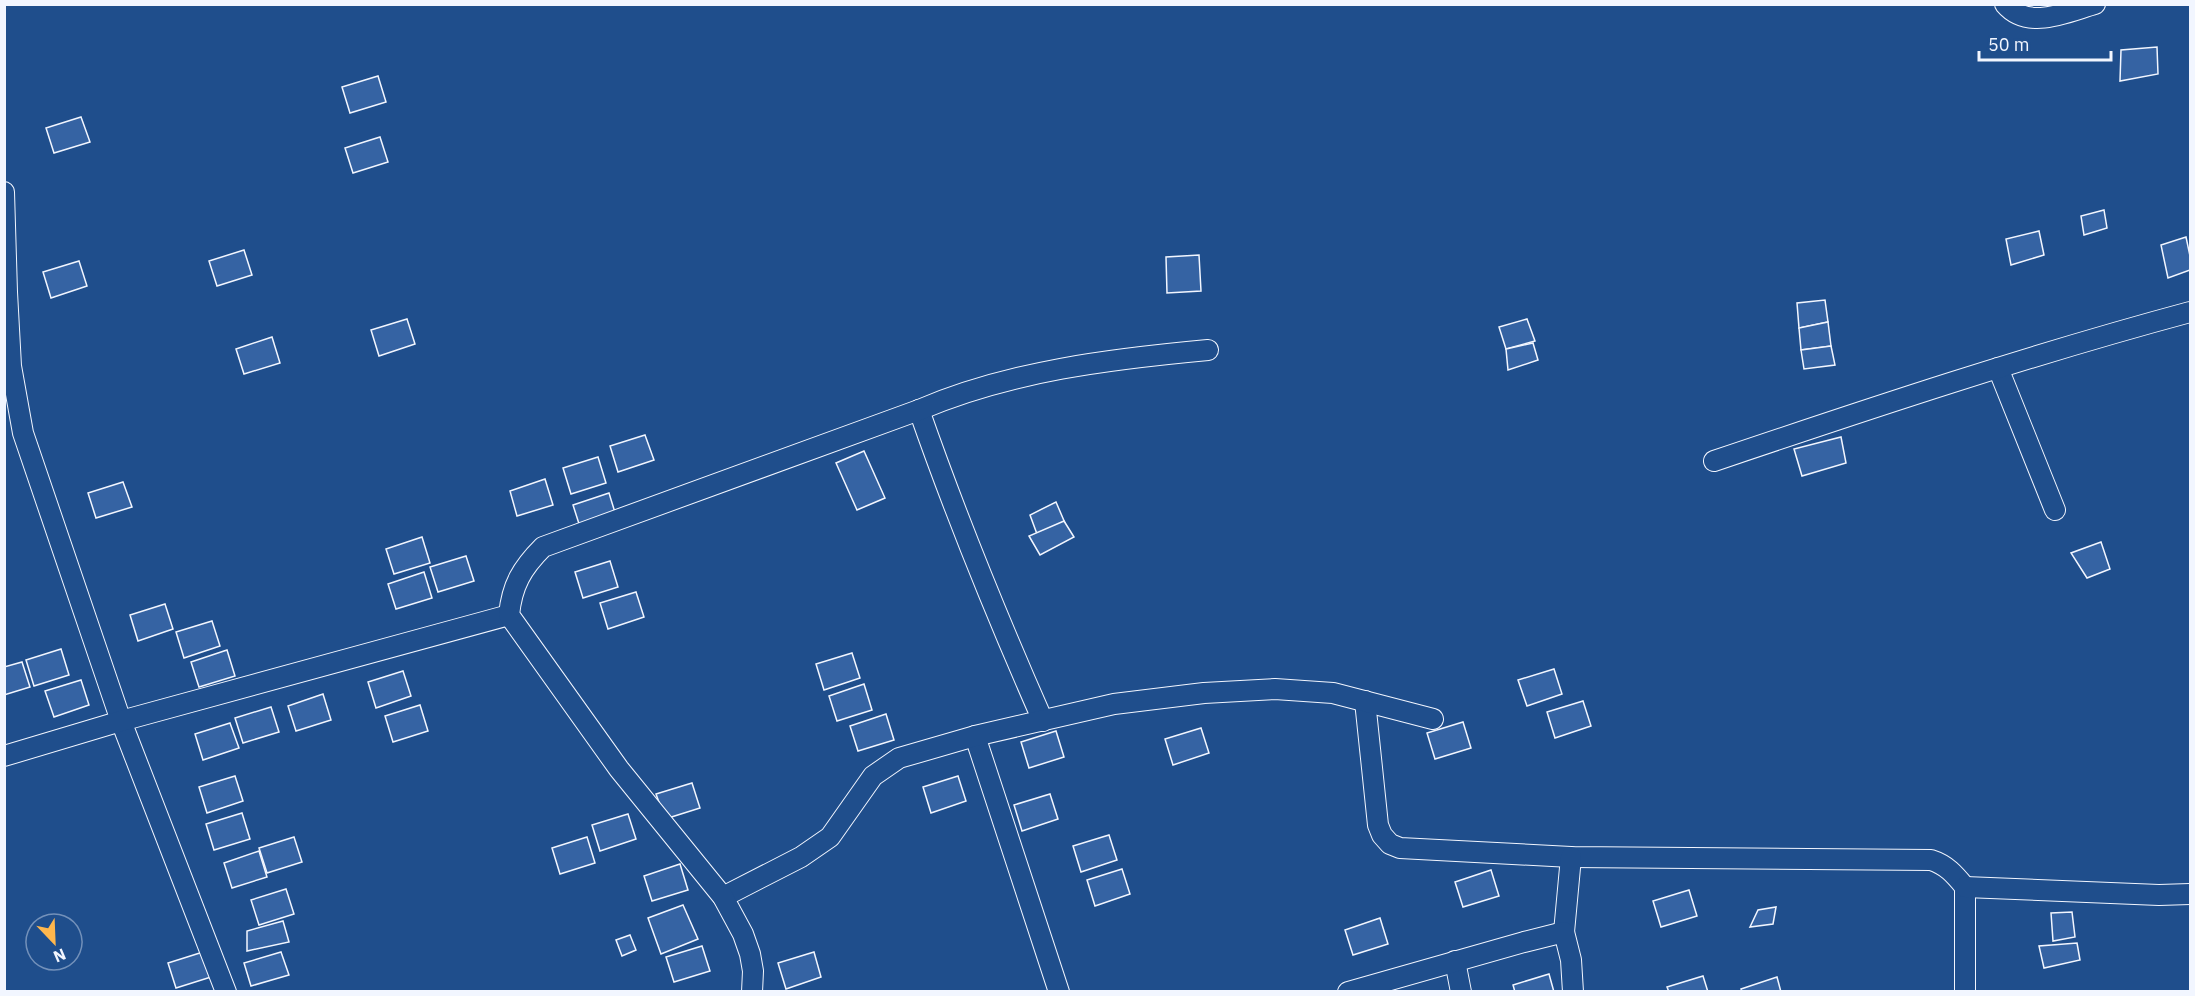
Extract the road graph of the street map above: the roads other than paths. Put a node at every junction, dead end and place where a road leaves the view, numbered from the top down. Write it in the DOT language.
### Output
graph roads {
  1 [pos="2005,4"];
  2 [pos="2095,4"];
  3 [pos="4,192"];
  4 [pos="2190,312"];
  5 [pos="1208,350"];
  6 [pos="1998,368"];
  7 [pos="919,410"];
  8 [pos="1713,461"];
  9 [pos="2055,510"];
  10 [pos="509,615"];
  11 [pos="1365,701"];
  12 [pos="1433,719"];
  13 [pos="121,721"];
  14 [pos="1044,721"];
  15 [pos="975,736"];
  16 [pos="4,756"];
  17 [pos="1571,857"];
  18 [pos="1965,887"];
  19 [pos="2190,894"];
  20 [pos="723,897"];
  21 [pos="1564,932"];
  22 [pos="1455,961"];
  23 [pos="226,992"];
  24 [pos="752,992"];
  25 [pos="1059,992"];
  26 [pos="1348,992"];
  27 [pos="1461,992"];
  28 [pos="1573,992"];
  29 [pos="1965,992"];
  1 -- 2 [label="street"];
  3 -- 13 [label="street"];
  4 -- 6 [label="street"];
  5 -- 7 [label="street"];
  6 -- 8 [label="street"];
  6 -- 9 [label="street"];
  7 -- 10 [label="street"];
  7 -- 14 [label="street"];
  10 -- 13 [label="street"];
  10 -- 20 [label="street"];
  11 -- 12 [label="street"];
  11 -- 14 [label="street"];
  11 -- 17 [label="street"];
  13 -- 16 [label="street"];
  13 -- 23 [label="street"];
  14 -- 15 [label="street"];
  15 -- 20 [label="street"];
  15 -- 25 [label="street"];
  17 -- 18 [label="street"];
  17 -- 21 [label="street"];
  18 -- 19 [label="street"];
  18 -- 29 [label="street"];
  20 -- 24 [label="street"];
  21 -- 22 [label="street"];
  21 -- 28 [label="street"];
  22 -- 26 [label="street"];
  22 -- 27 [label="street"];
}
